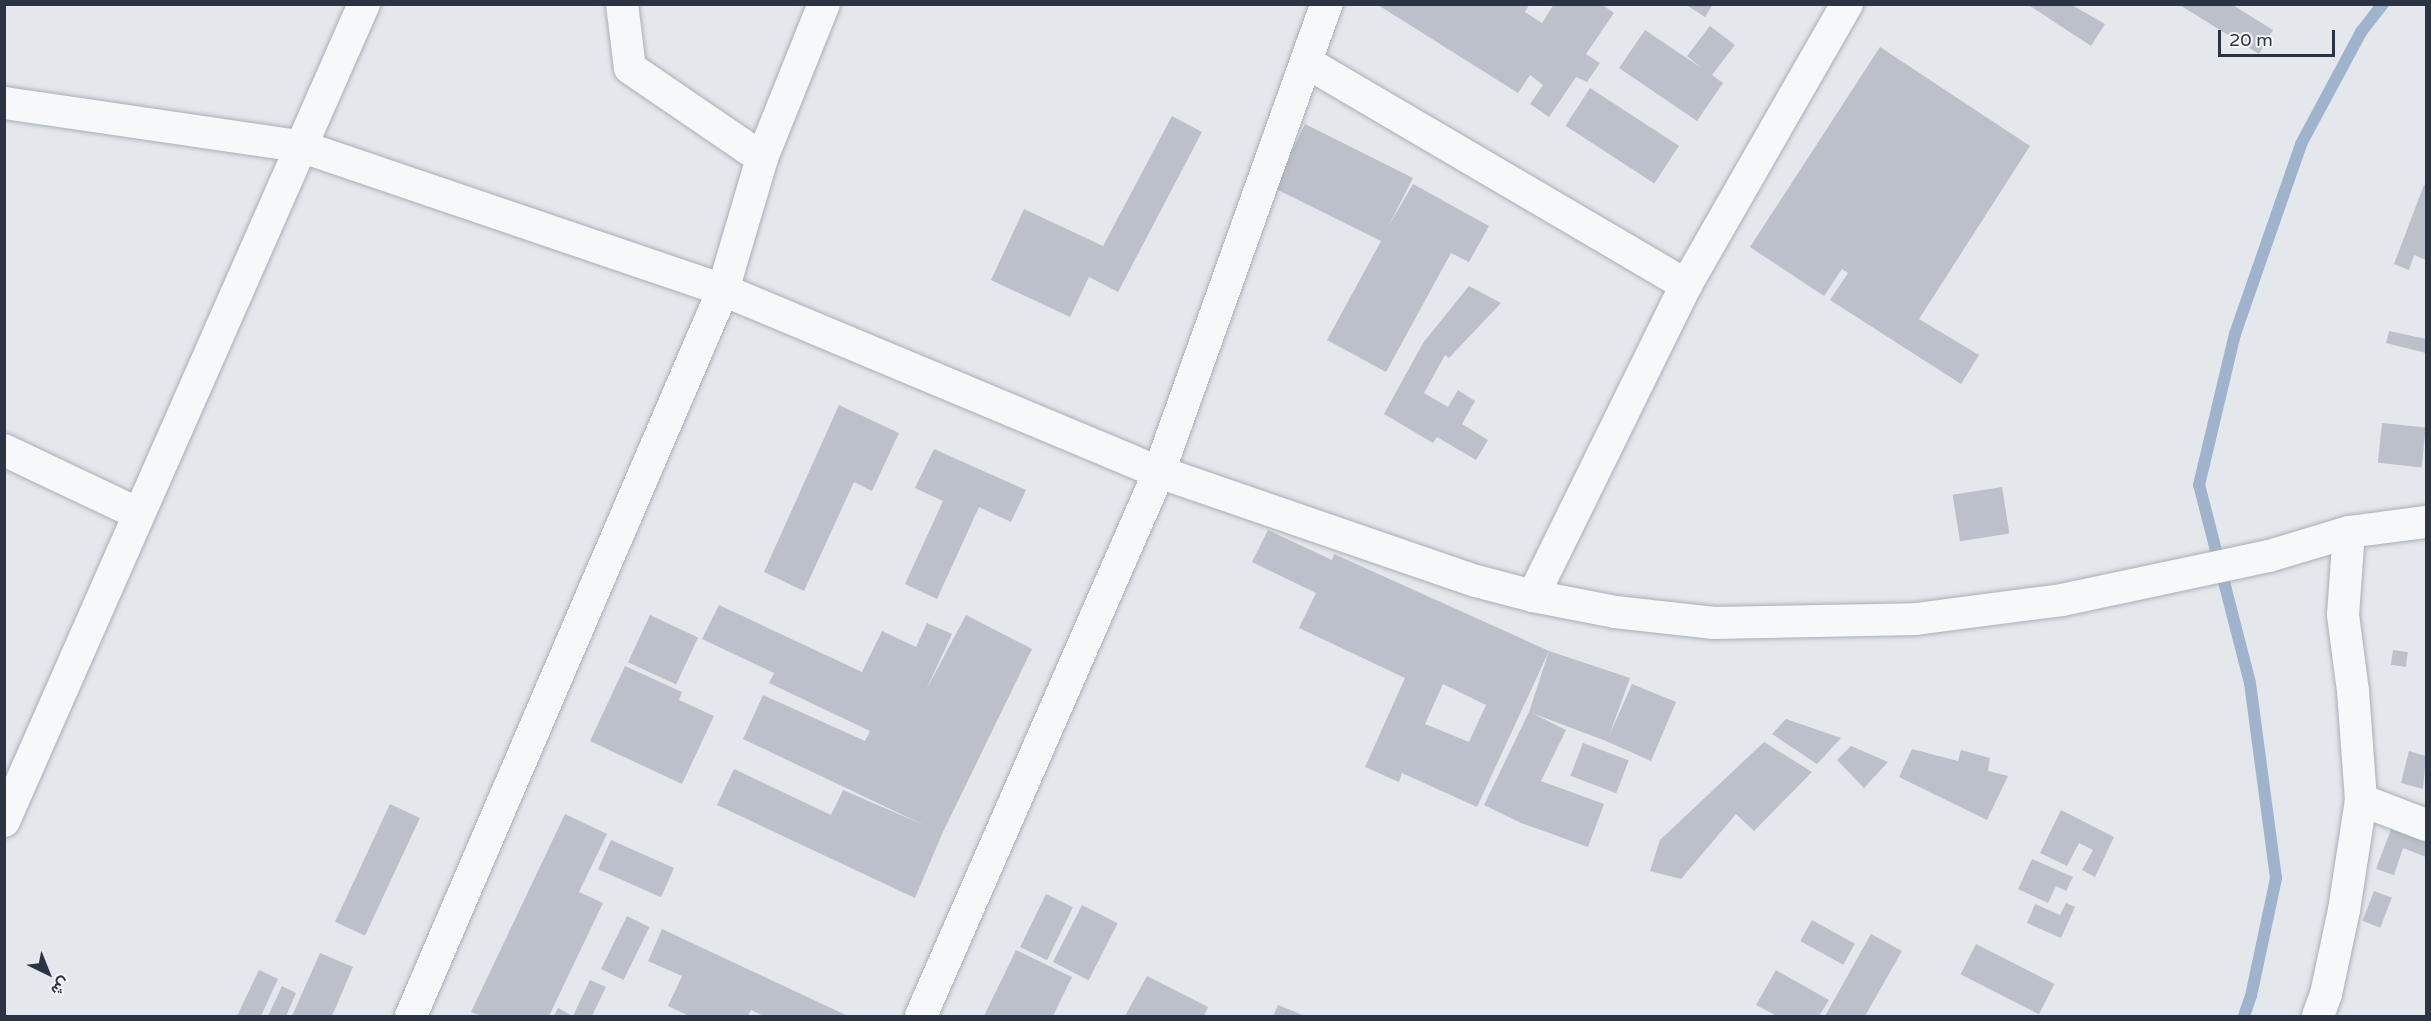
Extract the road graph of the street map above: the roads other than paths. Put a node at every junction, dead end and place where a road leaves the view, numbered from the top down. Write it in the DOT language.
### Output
graph roads {
  1 [pos="364,4"];
  2 [pos="622,4"];
  3 [pos="824,4"];
  4 [pos="1327,4"];
  5 [pos="1847,4"];
  6 [pos="1306,62"];
  7 [pos="4,103"];
  8 [pos="300,146"];
  9 [pos="762,158"];
  10 [pos="1686,285"];
  11 [pos="723,290"];
  12 [pos="4,450"];
  13 [pos="1159,472"];
  14 [pos="139,514"];
  15 [pos="2427,522"];
  16 [pos="2349,532"];
  17 [pos="1533,596"];
  18 [pos="2361,800"];
  19 [pos="4,821"];
  20 [pos="2427,825"];
  21 [pos="411,1017"];
  22 [pos="921,1017"];
  23 [pos="2318,1017"];
  1 -- 8 [label="street"];
  2 -- 9 [label="street"];
  3 -- 9 [label="street"];
  4 -- 6 [label="street"];
  5 -- 10 [label="street"];
  6 -- 10 [label="street"];
  6 -- 13 [label="street"];
  7 -- 8 [label="street"];
  8 -- 11 [label="street"];
  8 -- 14 [label="street"];
  9 -- 11 [label="street"];
  10 -- 17 [label="street"];
  11 -- 13 [label="street"];
  11 -- 21 [label="street"];
  12 -- 14 [label="street"];
  13 -- 17 [label="street"];
  13 -- 22 [label="street"];
  14 -- 19 [label="street"];
  15 -- 16 [label="street"];
  16 -- 17 [label="street"];
  16 -- 18 [label="street"];
  18 -- 20 [label="street"];
  18 -- 23 [label="street"];
}
